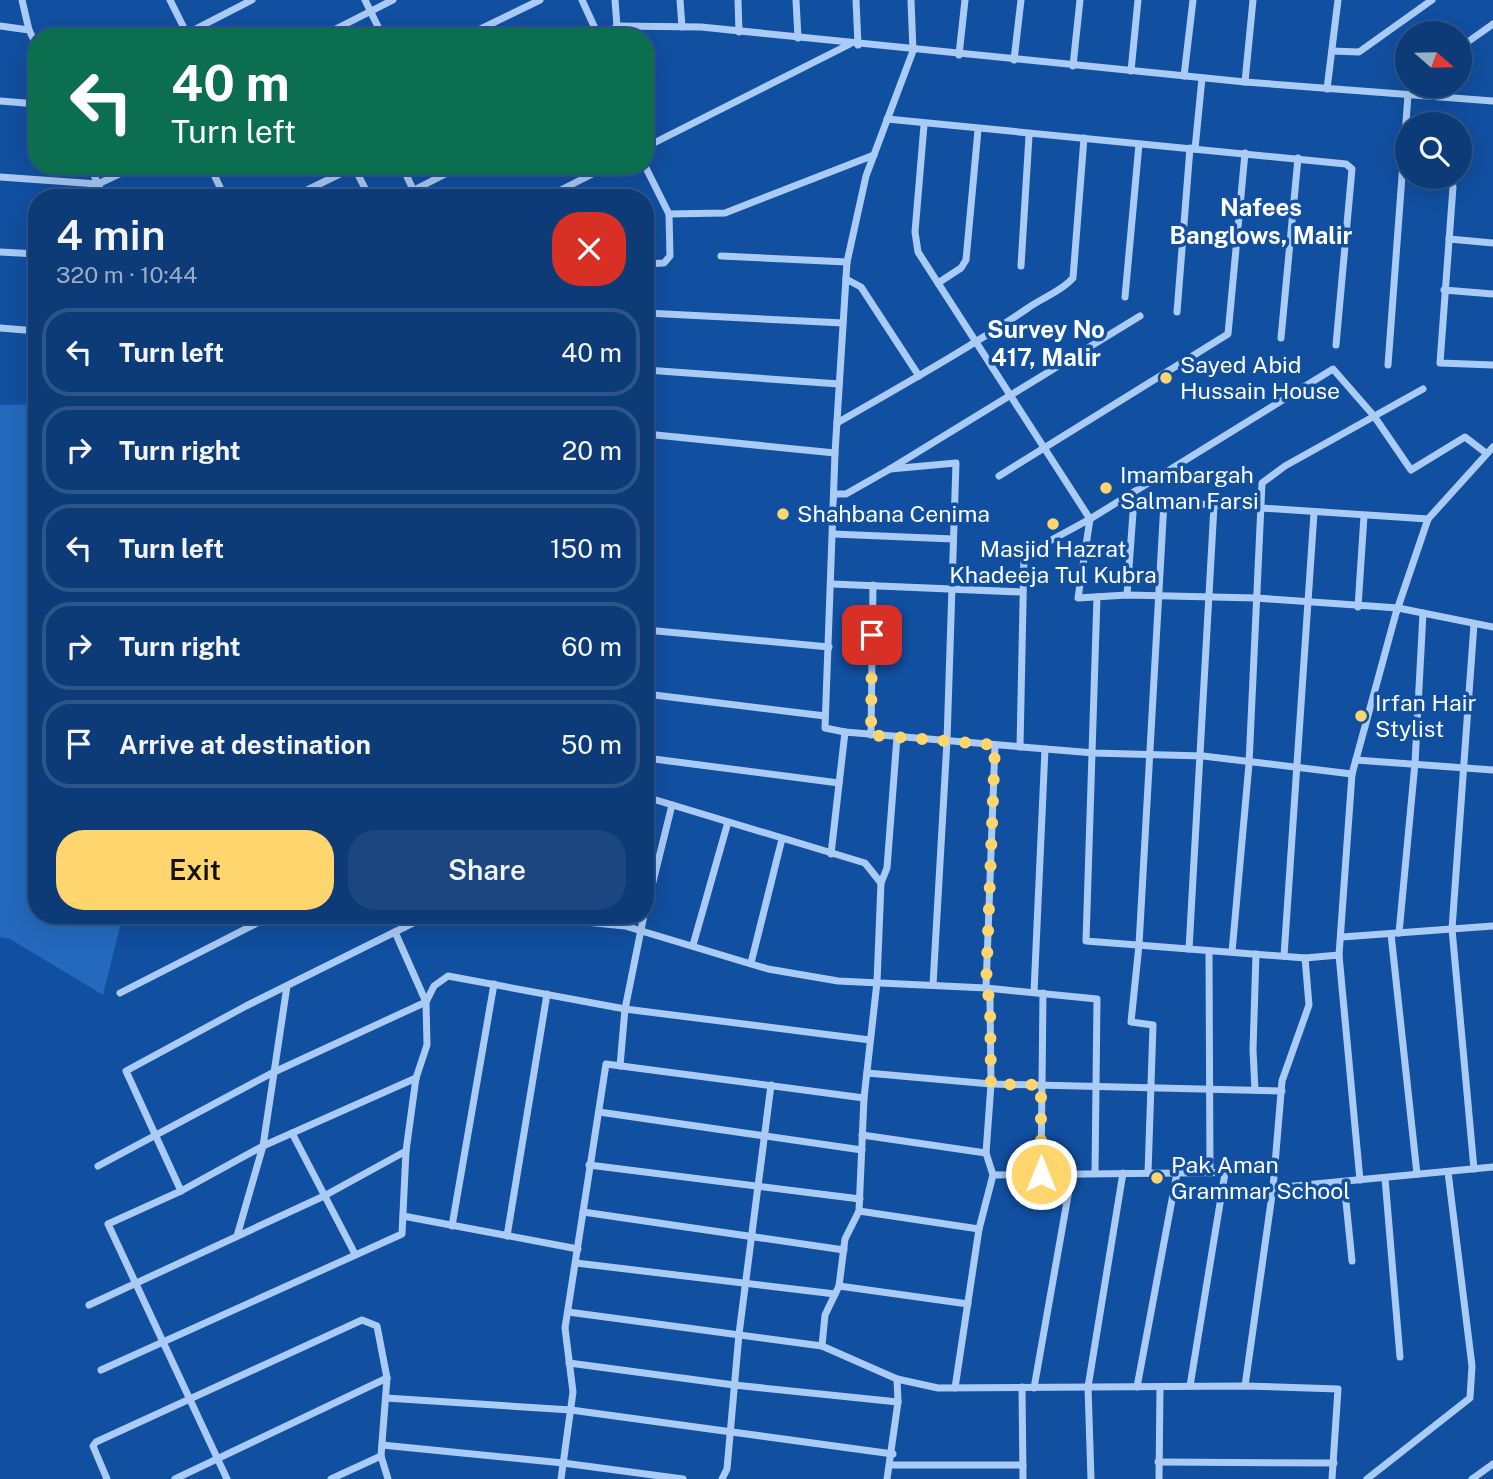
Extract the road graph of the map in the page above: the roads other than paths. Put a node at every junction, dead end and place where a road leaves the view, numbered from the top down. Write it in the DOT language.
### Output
graph roads {
  1 [pos="22,0"];
  2 [pos="170,0"];
  3 [pos="251,0"];
  4 [pos="365,0"];
  5 [pos="393,0"];
  6 [pos="540,0"];
  7 [pos="582,0"];
  8 [pos="615,0"];
  9 [pos="680,0"];
  10 [pos="738,0"];
  11 [pos="796,0"];
  12 [pos="856,0"];
  13 [pos="911,0"];
  14 [pos="965,0"];
  15 [pos="1021,0"];
  16 [pos="1080,0"];
  17 [pos="1138,0"];
  18 [pos="1193,0"];
  19 [pos="1253,0"];
  20 [pos="1338,0"];
  21 [pos="1432,0"];
  22 [pos="370,12"];
  23 [pos="1493,24"];
  24 [pos="0,26"];
  25 [pos="617,26"];
  26 [pos="682,27"];
  27 [pos="29,28"];
  28 [pos="182,28"];
  29 [pos="200,28"];
  30 [pos="338,28"];
  31 [pos="378,28"];
  32 [pos="482,28"];
  33 [pos="595,28"];
  34 [pos="28,30"];
  35 [pos="739,32"];
  36 [pos="798,38"];
  37 [pos="1472,39"];
  38 [pos="854,44"];
  39 [pos="913,51"];
  40 [pos="1332,51"];
  41 [pos="959,55"];
  42 [pos="1014,60"];
  43 [pos="1073,66"];
  44 [pos="1131,71"];
  45 [pos="1184,76"];
  46 [pos="1202,78"];
  47 [pos="1245,82"];
  48 [pos="1327,89"];
  49 [pos="1395,94"];
  50 [pos="1408,98"];
  51 [pos="1450,98"];
  52 [pos="0,101"];
  53 [pos="1493,101"];
  54 [pos="28,103"];
  55 [pos="887,120"];
  56 [pos="924,125"];
  57 [pos="978,130"];
  58 [pos="1029,135"];
  59 [pos="1084,138"];
  60 [pos="654,143"];
  61 [pos="1139,144"];
  62 [pos="1193,149"];
  63 [pos="1245,153"];
  64 [pos="874,155"];
  65 [pos="1298,158"];
  66 [pos="94,175"];
  67 [pos="117,175"];
  68 [pos="339,175"];
  69 [pos="447,175"];
  70 [pos="590,175"];
  71 [pos="649,175"];
  72 [pos="0,177"];
  73 [pos="98,184"];
  74 [pos="100,189"];
  75 [pos="312,189"];
  76 [pos="424,189"];
  77 [pos="563,189"];
  78 [pos="1453,189"];
  79 [pos="668,214"];
  80 [pos="1449,239"];
  81 [pos="1493,243"];
  82 [pos="0,252"];
  83 [pos="28,254"];
  84 [pos="721,256"];
  85 [pos="847,262"];
  86 [pos="654,264"];
  87 [pos="1021,266"];
  88 [pos="846,279"];
  89 [pos="938,283"];
  90 [pos="1444,290"];
  91 [pos="1493,294"];
  92 [pos="1125,297"];
  93 [pos="1177,312"];
  94 [pos="654,313"];
  95 [pos="1140,316"];
  96 [pos="843,323"];
  97 [pos="0,328"];
  98 [pos="28,330"];
  99 [pos="1281,338"];
  100 [pos="976,343"];
  101 [pos="1336,345"];
  102 [pos="1388,365"];
  103 [pos="1493,365"];
  104 [pos="654,371"];
  105 [pos="919,376"];
  106 [pos="839,384"];
  107 [pos="1423,389"];
  108 [pos="1011,396"];
  109 [pos="1374,416"];
  110 [pos="836,424"];
  111 [pos="654,435"];
  112 [pos="1045,450"];
  113 [pos="1490,450"];
  114 [pos="835,453"];
  115 [pos="890,469"];
  116 [pos="999,475"];
  117 [pos="834,494"];
  118 [pos="1123,499"];
  119 [pos="1135,499"];
  120 [pos="1164,502"];
  121 [pos="1214,506"];
  122 [pos="1261,510"];
  123 [pos="1314,513"];
  124 [pos="1364,516"];
  125 [pos="1090,519"];
  126 [pos="1428,519"];
  127 [pos="833,534"];
  128 [pos="953,539"];
  129 [pos="832,584"];
  130 [pos="873,585"];
  131 [pos="951,588"];
  132 [pos="1021,592"];
  133 [pos="1127,595"];
  134 [pos="1157,596"];
  135 [pos="1097,597"];
  136 [pos="1210,598"];
  137 [pos="1256,598"];
  138 [pos="1307,603"];
  139 [pos="1358,607"];
  140 [pos="1398,608"];
  141 [pos="1423,613"];
  142 [pos="1474,624"];
  143 [pos="1493,628"];
  144 [pos="654,631"];
  145 [pos="829,647"];
  146 [pos="654,695"];
  147 [pos="825,716"];
  148 [pos="845,733"];
  149 [pos="871,735"];
  150 [pos="897,737"];
  151 [pos="947,741"];
  152 [pos="995,745"];
  153 [pos="1020,747"];
  154 [pos="1045,749"];
  155 [pos="1094,753"];
  156 [pos="1149,756"];
  157 [pos="1203,757"];
  158 [pos="654,759"];
  159 [pos="1356,760"];
  160 [pos="1415,763"];
  161 [pos="1249,764"];
  162 [pos="1463,768"];
  163 [pos="1297,769"];
  164 [pos="1493,770"];
  165 [pos="1352,774"];
  166 [pos="839,783"];
  167 [pos="654,799"];
  168 [pos="673,805"];
  169 [pos="728,822"];
  170 [pos="782,839"];
  171 [pos="831,854"];
  172 [pos="654,878"];
  173 [pos="881,883"];
  174 [pos="255,924"];
  175 [pos="411,924"];
  176 [pos="594,924"];
  177 [pos="642,924"];
  178 [pos="1493,926"];
  179 [pos="1452,929"];
  180 [pos="640,930"];
  181 [pos="395,932"];
  182 [pos="1395,933"];
  183 [pos="1342,937"];
  184 [pos="693,945"];
  185 [pos="1139,945"];
  186 [pos="1189,949"];
  187 [pos="1209,951"];
  188 [pos="1232,952"];
  189 [pos="1256,954"];
  190 [pos="1339,955"];
  191 [pos="1284,956"];
  192 [pos="1305,958"];
  193 [pos="751,963"];
  194 [pos="877,982"];
  195 [pos="494,984"];
  196 [pos="933,985"];
  197 [pos="287,986"];
  198 [pos="986,988"];
  199 [pos="1034,992"];
  200 [pos="120,993"];
  201 [pos="1044,993"];
  202 [pos="547,994"];
  203 [pos="426,1002"];
  204 [pos="625,1009"];
  205 [pos="870,1040"];
  206 [pos="620,1066"];
  207 [pos="272,1073"];
  208 [pos="867,1073"];
  209 [pos="416,1078"];
  210 [pos="991,1084"];
  211 [pos="771,1085"];
  212 [pos="1041,1085"];
  213 [pos="1095,1086"];
  214 [pos="1150,1088"];
  215 [pos="1211,1089"];
  216 [pos="1255,1090"];
  217 [pos="1282,1091"];
  218 [pos="864,1098"];
  219 [pos="598,1112"];
  220 [pos="292,1133"];
  221 [pos="156,1134"];
  222 [pos="862,1135"];
  223 [pos="764,1136"];
  224 [pos="262,1146"];
  225 [pos="862,1150"];
  226 [pos="406,1151"];
  227 [pos="986,1153"];
  228 [pos="589,1165"];
  229 [pos="98,1166"];
  230 [pos="1493,1167"];
  231 [pos="1475,1169"];
  232 [pos="1274,1172"];
  233 [pos="1448,1172"];
  234 [pos="1072,1173"];
  235 [pos="1095,1173"];
  236 [pos="1123,1173"];
  237 [pos="1148,1173"];
  238 [pos="1177,1173"];
  239 [pos="1210,1173"];
  240 [pos="1225,1173"];
  241 [pos="1041,1174"];
  242 [pos="1417,1174"];
  243 [pos="993,1175"];
  244 [pos="1385,1178"];
  245 [pos="1360,1180"];
  246 [pos="1344,1182"];
  247 [pos="757,1186"];
  248 [pos="1273,1188"];
  249 [pos="181,1191"];
  250 [pos="324,1196"];
  251 [pos="859,1199"];
  252 [pos="859,1210"];
  253 [pos="583,1212"];
  254 [pos="403,1216"];
  255 [pos="452,1226"];
  256 [pos="979,1229"];
  257 [pos="237,1236"];
  258 [pos="507,1236"];
  259 [pos="752,1237"];
  260 [pos="578,1249"];
  261 [pos="844,1250"];
  262 [pos="355,1254"];
  263 [pos="1352,1261"];
  264 [pos="576,1263"];
  265 [pos="135,1283"];
  266 [pos="747,1283"];
  267 [pos="837,1290"];
  268 [pos="968,1304"];
  269 [pos="89,1305"];
  270 [pos="568,1312"];
  271 [pos="739,1334"];
  272 [pos="162,1341"];
  273 [pos="822,1346"];
  274 [pos="1400,1357"];
  275 [pos="569,1363"];
  276 [pos="101,1370"];
  277 [pos="387,1378"];
  278 [pos="897,1379"];
  279 [pos="734,1385"];
  280 [pos="1190,1386"];
  281 [pos="1245,1386"];
  282 [pos="1088,1387"];
  283 [pos="1137,1387"];
  284 [pos="1160,1387"];
  285 [pos="955,1388"];
  286 [pos="1022,1388"];
  287 [pos="1034,1388"];
  288 [pos="386,1398"];
  289 [pos="190,1401"];
  290 [pos="898,1402"];
  291 [pos="570,1410"];
  292 [pos="730,1433"];
  293 [pos="382,1445"];
  294 [pos="892,1454"];
  295 [pos="382,1456"];
  296 [pos="217,1460"];
  297 [pos="1158,1462"];
  298 [pos="563,1463"];
  299 [pos="1334,1463"];
  300 [pos="1493,1464"];
  301 [pos="890,1465"];
  302 [pos="1023,1465"];
  303 [pos="1334,1478"];
  304 [pos="107,1479"];
  305 [pos="175,1479"];
  306 [pos="226,1479"];
  307 [pos="331,1479"];
  308 [pos="388,1479"];
  309 [pos="561,1479"];
  310 [pos="684,1479"];
  311 [pos="722,1479"];
  312 [pos="887,1479"];
  313 [pos="1023,1479"];
  314 [pos="1091,1479"];
  315 [pos="1159,1479"];
  316 [pos="1367,1479"];
  317 [pos="1472,1479"];
  1 -- 27 [label="street"];
  2 -- 28 [label="street"];
  3 -- 29 [label="street"];
  4 -- 22 [label="street"];
  5 -- 22 [label="street"];
  6 -- 32 [label="street"];
  7 -- 33 [label="street"];
  8 -- 25 [label="street"];
  9 -- 26 [label="street"];
  10 -- 35 [label="street"];
  11 -- 36 [label="street"];
  12 -- 38 [label="street"];
  13 -- 39 [label="street"];
  14 -- 41 [label="street"];
  15 -- 42 [label="street"];
  16 -- 43 [label="street"];
  17 -- 44 [label="street"];
  18 -- 45 [label="street"];
  19 -- 47 [label="street"];
  20 -- 40 [label="street"];
  21 -- 40 [label="street"];
  22 -- 30 [label="street"];
  22 -- 31 [label="street"];
  23 -- 37 [label="street"];
  24 -- 34 [label="street"];
  25 -- 26 [label="street"];
  26 -- 35 [label="street"];
  35 -- 36 [label="street"];
  36 -- 38 [label="street"];
  38 -- 39 [label="street"];
  38 -- 60 [label="street"];
  39 -- 41 [label="street"];
  39 -- 55 [label="street"];
  40 -- 48 [label="street"];
  41 -- 42 [label="street"];
  42 -- 43 [label="street"];
  43 -- 44 [label="street"];
  44 -- 45 [label="street"];
  45 -- 46 [label="street"];
  46 -- 47 [label="street"];
  46 -- 62 [label="street"];
  47 -- 48 [label="street"];
  48 -- 49 [label="street"];
  50 -- 102 [label="street"];
  51 -- 53 [label="street"];
  52 -- 54 [label="street"];
  55 -- 56 [label="street"];
  55 -- 64 [label="street"];
  56 -- 57 [label="street"];
  56 -- 89 [label="street"];
  57 -- 58 [label="street"];
  57 -- 89 [label="street"];
  58 -- 59 [label="street"];
  58 -- 87 [label="street"];
  59 -- 61 [label="street"];
  59 -- 100 [label="street"];
  61 -- 62 [label="street"];
  61 -- 92 [label="street"];
  62 -- 63 [label="street"];
  62 -- 93 [label="street"];
  63 -- 65 [label="street"];
  63 -- 112 [label="street"];
  64 -- 79 [label="street"];
  64 -- 85 [label="street"];
  65 -- 99 [label="street"];
  65 -- 101 [label="street"];
  66 -- 73 [label="street"];
  67 -- 73 [label="street"];
  68 -- 75 [label="street"];
  69 -- 76 [label="street"];
  70 -- 77 [label="street"];
  71 -- 79 [label="street"];
  72 -- 73 [label="street"];
  73 -- 74 [label="street"];
  78 -- 80 [label="street"];
  79 -- 86 [label="street"];
  80 -- 81 [label="street"];
  80 -- 90 [label="street"];
  82 -- 83 [label="street"];
  84 -- 85 [label="street"];
  85 -- 88 [label="street"];
  88 -- 96 [label="street"];
  88 -- 105 [label="street"];
  89 -- 100 [label="street"];
  90 -- 91 [label="street"];
  90 -- 103 [label="street"];
  94 -- 96 [label="street"];
  95 -- 108 [label="street"];
  96 -- 106 [label="street"];
  97 -- 98 [label="street"];
  100 -- 105 [label="street"];
  100 -- 108 [label="street"];
  104 -- 106 [label="street"];
  105 -- 110 [label="street"];
  106 -- 110 [label="street"];
  107 -- 109 [label="street"];
  108 -- 112 [label="street"];
  108 -- 115 [label="street"];
  109 -- 113 [label="street"];
  109 -- 118 [label="street"];
  109 -- 122 [label="street"];
  110 -- 114 [label="street"];
  111 -- 114 [label="street"];
  112 -- 116 [label="street"];
  112 -- 125 [label="street"];
  113 -- 126 [label="street"];
  114 -- 117 [label="street"];
  115 -- 117 [label="street"];
  115 -- 128 [label="street"];
  117 -- 127 [label="street"];
  118 -- 119 [label="street"];
  118 -- 125 [label="street"];
  119 -- 120 [label="street"];
  119 -- 133 [label="street"];
  120 -- 121 [label="street"];
  120 -- 134 [label="street"];
  121 -- 122 [label="street"];
  121 -- 136 [label="street"];
  122 -- 123 [label="street"];
  122 -- 137 [label="street"];
  123 -- 124 [label="street"];
  123 -- 138 [label="street"];
  124 -- 126 [label="street"];
  124 -- 139 [label="street"];
  125 -- 132 [label="street"];
  125 -- 135 [label="street"];
  126 -- 140 [label="street"];
  127 -- 128 [label="street"];
  127 -- 129 [label="street"];
  128 -- 131 [label="street"];
  129 -- 130 [label="street"];
  129 -- 145 [label="street"];
  130 -- 131 [label="street"];
  130 -- 149 [label="street"];
  131 -- 132 [label="street"];
  131 -- 151 [label="street"];
  132 -- 153 [label="street"];
  133 -- 134 [label="street"];
  133 -- 135 [label="street"];
  134 -- 136 [label="street"];
  134 -- 156 [label="street"];
  135 -- 155 [label="street"];
  136 -- 137 [label="street"];
  136 -- 157 [label="street"];
  137 -- 138 [label="street"];
  137 -- 161 [label="street"];
  138 -- 139 [label="street"];
  138 -- 163 [label="street"];
  139 -- 140 [label="street"];
  140 -- 141 [label="street"];
  140 -- 159 [label="street"];
  141 -- 142 [label="street"];
  141 -- 160 [label="street"];
  142 -- 143 [label="street"];
  142 -- 162 [label="street"];
  144 -- 145 [label="street"];
  145 -- 147 [label="street"];
  146 -- 147 [label="street"];
  147 -- 148 [label="street"];
  148 -- 149 [label="street"];
  148 -- 166 [label="street"];
  149 -- 150 [label="street"];
  150 -- 151 [label="street"];
  150 -- 173 [label="street"];
  151 -- 152 [label="street"];
  151 -- 196 [label="street"];
  152 -- 153 [label="street"];
  152 -- 198 [label="street"];
  153 -- 154 [label="street"];
  154 -- 155 [label="street"];
  154 -- 199 [label="street"];
  155 -- 156 [label="street"];
  155 -- 185 [label="street"];
  156 -- 157 [label="street"];
  156 -- 185 [label="street"];
  157 -- 161 [label="street"];
  157 -- 186 [label="street"];
  158 -- 166 [label="street"];
  159 -- 160 [label="street"];
  159 -- 165 [label="street"];
  160 -- 162 [label="street"];
  160 -- 182 [label="street"];
  161 -- 163 [label="street"];
  161 -- 188 [label="street"];
  162 -- 164 [label="street"];
  162 -- 179 [label="street"];
  163 -- 165 [label="street"];
  163 -- 191 [label="street"];
  165 -- 183 [label="street"];
  166 -- 171 [label="street"];
  167 -- 168 [label="street"];
  168 -- 169 [label="street"];
  168 -- 172 [label="street"];
  169 -- 170 [label="street"];
  169 -- 184 [label="street"];
  170 -- 171 [label="street"];
  170 -- 193 [label="street"];
  171 -- 173 [label="street"];
  173 -- 194 [label="street"];
  174 -- 200 [label="street"];
  175 -- 181 [label="street"];
  176 -- 180 [label="street"];
  177 -- 180 [label="street"];
  178 -- 179 [label="street"];
  179 -- 182 [label="street"];
  179 -- 231 [label="street"];
  180 -- 184 [label="street"];
  180 -- 204 [label="street"];
  181 -- 197 [label="street"];
  181 -- 203 [label="street"];
  182 -- 183 [label="street"];
  182 -- 242 [label="street"];
  183 -- 190 [label="street"];
  184 -- 193 [label="street"];
  185 -- 186 [label="street"];
  185 -- 214 [label="street"];
  186 -- 187 [label="street"];
  187 -- 188 [label="street"];
  187 -- 215 [label="street"];
  188 -- 189 [label="street"];
  189 -- 191 [label="street"];
  189 -- 216 [label="street"];
  190 -- 192 [label="street"];
  190 -- 245 [label="street"];
  191 -- 192 [label="street"];
  192 -- 217 [label="street"];
  193 -- 194 [label="street"];
  194 -- 196 [label="street"];
  194 -- 205 [label="street"];
  195 -- 202 [label="street"];
  195 -- 203 [label="street"];
  195 -- 255 [label="street"];
  196 -- 198 [label="street"];
  197 -- 207 [label="street"];
  197 -- 221 [label="street"];
  198 -- 199 [label="street"];
  198 -- 210 [label="street"];
  199 -- 201 [label="street"];
  201 -- 212 [label="street"];
  201 -- 213 [label="street"];
  202 -- 204 [label="street"];
  202 -- 258 [label="street"];
  203 -- 207 [label="street"];
  203 -- 209 [label="street"];
  204 -- 205 [label="street"];
  204 -- 206 [label="street"];
  205 -- 208 [label="street"];
  206 -- 211 [label="street"];
  206 -- 219 [label="street"];
  207 -- 221 [label="street"];
  207 -- 224 [label="street"];
  208 -- 210 [label="street"];
  208 -- 218 [label="street"];
  209 -- 220 [label="street"];
  209 -- 226 [label="street"];
  210 -- 212 [label="street"];
  210 -- 227 [label="street"];
  211 -- 218 [label="street"];
  211 -- 223 [label="street"];
  212 -- 213 [label="street"];
  212 -- 241 [label="street"];
  213 -- 214 [label="street"];
  213 -- 235 [label="street"];
  214 -- 215 [label="street"];
  214 -- 237 [label="street"];
  215 -- 216 [label="street"];
  215 -- 239 [label="street"];
  216 -- 217 [label="street"];
  217 -- 232 [label="street"];
  218 -- 222 [label="street"];
  219 -- 223 [label="street"];
  219 -- 228 [label="street"];
  220 -- 224 [label="street"];
  220 -- 250 [label="street"];
  221 -- 229 [label="street"];
  221 -- 249 [label="street"];
  222 -- 225 [label="street"];
  222 -- 227 [label="street"];
  223 -- 225 [label="street"];
  223 -- 247 [label="street"];
  224 -- 249 [label="street"];
  224 -- 257 [label="street"];
  225 -- 251 [label="street"];
  226 -- 250 [label="street"];
  226 -- 254 [label="street"];
  227 -- 243 [label="street"];
  228 -- 247 [label="street"];
  228 -- 253 [label="street"];
  230 -- 231 [label="street"];
  231 -- 233 [label="street"];
  232 -- 240 [label="street"];
  232 -- 248 [label="street"];
  233 -- 242 [label="street"];
  233 -- 316 [label="street"];
  234 -- 235 [label="street"];
  234 -- 241 [label="street"];
  234 -- 287 [label="street"];
  235 -- 236 [label="street"];
  236 -- 237 [label="street"];
  236 -- 282 [label="street"];
  237 -- 238 [label="street"];
  238 -- 239 [label="street"];
  238 -- 283 [label="street"];
  239 -- 240 [label="street"];
  240 -- 280 [label="street"];
  241 -- 243 [label="street"];
  242 -- 244 [label="street"];
  243 -- 256 [label="street"];
  244 -- 245 [label="street"];
  244 -- 274 [label="street"];
  245 -- 246 [label="street"];
  246 -- 248 [label="street"];
  246 -- 263 [label="street"];
  247 -- 251 [label="street"];
  247 -- 259 [label="street"];
  248 -- 281 [label="street"];
  249 -- 265 [label="street"];
  250 -- 257 [label="street"];
  250 -- 262 [label="street"];
  251 -- 252 [label="street"];
  252 -- 256 [label="street"];
  252 -- 261 [label="street"];
  253 -- 259 [label="street"];
  253 -- 260 [label="street"];
  254 -- 255 [label="street"];
  254 -- 262 [label="street"];
  255 -- 258 [label="street"];
  256 -- 268 [label="street"];
  257 -- 265 [label="street"];
  258 -- 260 [label="street"];
  259 -- 261 [label="street"];
  259 -- 266 [label="street"];
  260 -- 264 [label="street"];
  261 -- 267 [label="street"];
  262 -- 272 [label="street"];
  264 -- 266 [label="street"];
  264 -- 270 [label="street"];
  265 -- 269 [label="street"];
  265 -- 272 [label="street"];
  266 -- 267 [label="street"];
  266 -- 271 [label="street"];
  267 -- 268 [label="street"];
  267 -- 273 [label="street"];
  268 -- 285 [label="street"];
  270 -- 271 [label="street"];
  270 -- 275 [label="street"];
  271 -- 273 [label="street"];
  271 -- 279 [label="street"];
  272 -- 276 [label="street"];
  272 -- 289 [label="street"];
  273 -- 278 [label="street"];
  275 -- 279 [label="street"];
  275 -- 291 [label="street"];
  277 -- 288 [label="street"];
  277 -- 289 [label="street"];
  277 -- 296 [label="street"];
  278 -- 285 [label="street"];
  278 -- 290 [label="street"];
  279 -- 290 [label="street"];
  279 -- 292 [label="street"];
  280 -- 281 [label="street"];
  280 -- 284 [label="street"];
  281 -- 299 [label="street"];
  282 -- 283 [label="street"];
  282 -- 287 [label="street"];
  282 -- 314 [label="street"];
  283 -- 284 [label="street"];
  284 -- 297 [label="street"];
  285 -- 286 [label="street"];
  286 -- 287 [label="street"];
  286 -- 302 [label="street"];
  288 -- 291 [label="street"];
  288 -- 293 [label="street"];
  289 -- 296 [label="street"];
  289 -- 304 [label="street"];
  290 -- 294 [label="street"];
  291 -- 292 [label="street"];
  291 -- 298 [label="street"];
  292 -- 294 [label="street"];
  292 -- 311 [label="street"];
  293 -- 295 [label="street"];
  293 -- 298 [label="street"];
  294 -- 301 [label="street"];
  295 -- 307 [label="street"];
  295 -- 308 [label="street"];
  296 -- 305 [label="street"];
  296 -- 306 [label="street"];
  297 -- 299 [label="street"];
  297 -- 315 [label="street"];
  298 -- 309 [label="street"];
  298 -- 310 [label="street"];
  299 -- 303 [label="street"];
  300 -- 317 [label="street"];
  301 -- 302 [label="street"];
  301 -- 312 [label="street"];
  302 -- 313 [label="street"];
}
